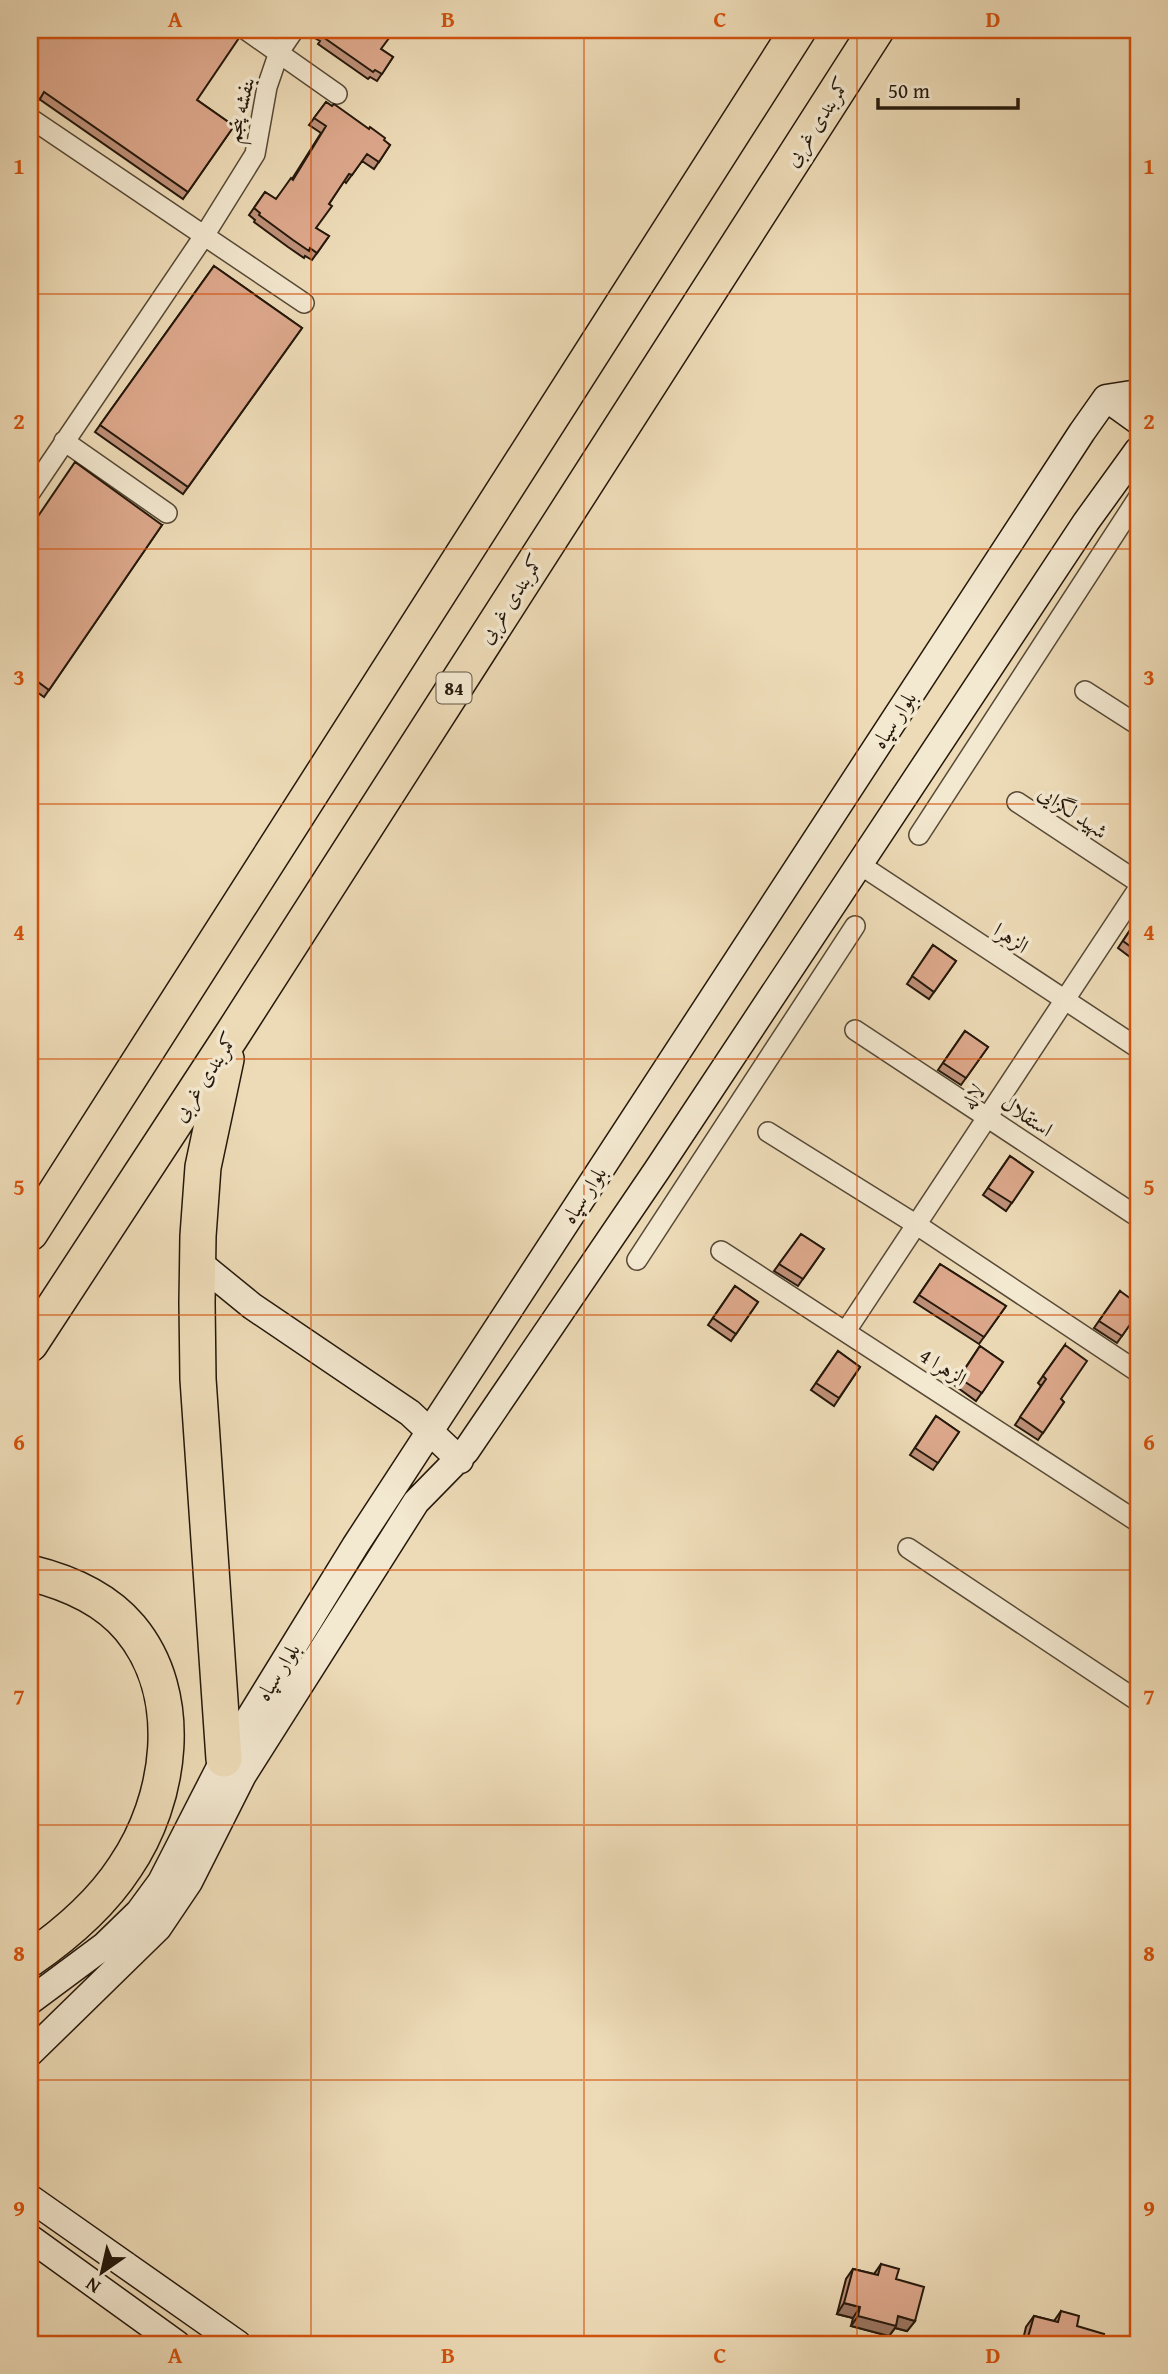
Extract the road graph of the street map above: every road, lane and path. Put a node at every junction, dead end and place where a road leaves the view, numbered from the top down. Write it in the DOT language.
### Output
graph roads {
  1 [pos="246,30"];
  2 [pos="294,30"];
  3 [pos="798,30"];
  4 [pos="876,30"];
  5 [pos="279,52"];
  6 [pos="337,94"];
  7 [pos="30,118"];
  8 [pos="204,236"];
  9 [pos="304,303"];
  10 [pos="1138,393"];
  11 [pos="1106,398"];
  12 [pos="1138,421"];
  13 [pos="64,441"];
  14 [pos="1138,450"];
  15 [pos="30,493"];
  16 [pos="1138,498"];
  17 [pos="167,513"];
  18 [pos="1003,646"];
  19 [pos="1029,666"];
  20 [pos="1085,691"];
  21 [pos="1138,725"];
  22 [pos="1017,802"];
  23 [pos="919,835"];
  24 [pos="859,864"];
  25 [pos="1138,882"];
  26 [pos="1138,889"];
  27 [pos="855,926"];
  28 [pos="1065,1001"];
  29 [pos="855,1030"];
  30 [pos="232,1035"];
  31 [pos="743,1040"];
  32 [pos="1138,1048"];
  33 [pos="769,1059"];
  34 [pos="986,1117"];
  35 [pos="768,1132"];
  36 [pos="1138,1217"];
  37 [pos="916,1225"];
  38 [pos="30,1233"];
  39 [pos="721,1251"];
  40 [pos="637,1260"];
  41 [pos="198,1262"];
  42 [pos="846,1331"];
  43 [pos="30,1344"];
  44 [pos="1138,1372"];
  45 [pos="430,1431"];
  46 [pos="460,1460"];
  47 [pos="1138,1522"];
  48 [pos="908,1548"];
  49 [pos="30,1573"];
  50 [pos="1138,1701"];
  51 [pos="221,1783"];
  52 [pos="30,1959"];
  53 [pos="30,2001"];
  54 [pos="30,2053"];
  55 [pos="30,2198"];
  56 [pos="30,2238"];
  57 [pos="177,2344"];
  58 [pos="238,2344"];
  1 -- 5 [label="street"];
  2 -- 5 [label="street, بنفشه پنجم"];
  3 -- 38 [label="highway"];
  4 -- 30 [label="highway, کمربندی غربی / 84"];
  5 -- 6 [label="street"];
  5 -- 8 [label="street, بنفشه پنجم"];
  7 -- 8 [label="street"];
  8 -- 9 [label="street"];
  8 -- 13 [label="street, بنفشه پنجم"];
  10 -- 11 [label="main road"];
  11 -- 12 [label="main road"];
  11 -- 45 [label="main road, بلوار سپاه"];
  13 -- 15 [label="street, بنفشه پنجم"];
  13 -- 17 [label="street"];
  14 -- 18 [label="main road, بلوار سپاه"];
  16 -- 19 [label="street"];
  18 -- 19 [label="street"];
  18 -- 24 [label="main road, بلوار سپاه"];
  19 -- 23 [label="street"];
  20 -- 21 [label="street"];
  22 -- 25 [label="street, شهید لگزایی"];
  24 -- 28 [label="street, الزهرا"];
  24 -- 31 [label="main road, بلوار سپاه"];
  26 -- 28 [label="street, لاله"];
  27 -- 33 [label="street"];
  28 -- 32 [label="street, الزهرا"];
  28 -- 34 [label="street, لاله"];
  29 -- 34 [label="street, استقلال"];
  30 -- 41 [label="highway"];
  30 -- 43 [label="highway, کمربندی غربی / 84"];
  31 -- 33 [label="street"];
  31 -- 46 [label="main road, بلوار سپاه"];
  33 -- 40 [label="street"];
  34 -- 36 [label="street, استقلال"];
  34 -- 37 [label="street, لاله"];
  35 -- 37 [label="street"];
  37 -- 42 [label="street, لاله"];
  37 -- 44 [label="street"];
  39 -- 42 [label="street, الزهرا 4"];
  41 -- 45 [label="main road"];
  41 -- 51 [label="highway"];
  42 -- 47 [label="street, الزهرا 4"];
  45 -- 46 [label="main road"];
  45 -- 51 [label="main road, بلوار سپاه"];
  46 -- 51 [label="main road, بلوار سپاه"];
  48 -- 50 [label="street"];
  49 -- 52 [label="highway"];
  51 -- 53 [label="main road, بلوار سپاه"];
  51 -- 54 [label="main road, بلوار سپاه"];
  55 -- 58 [label="main road"];
  56 -- 57 [label="main road"];
}
